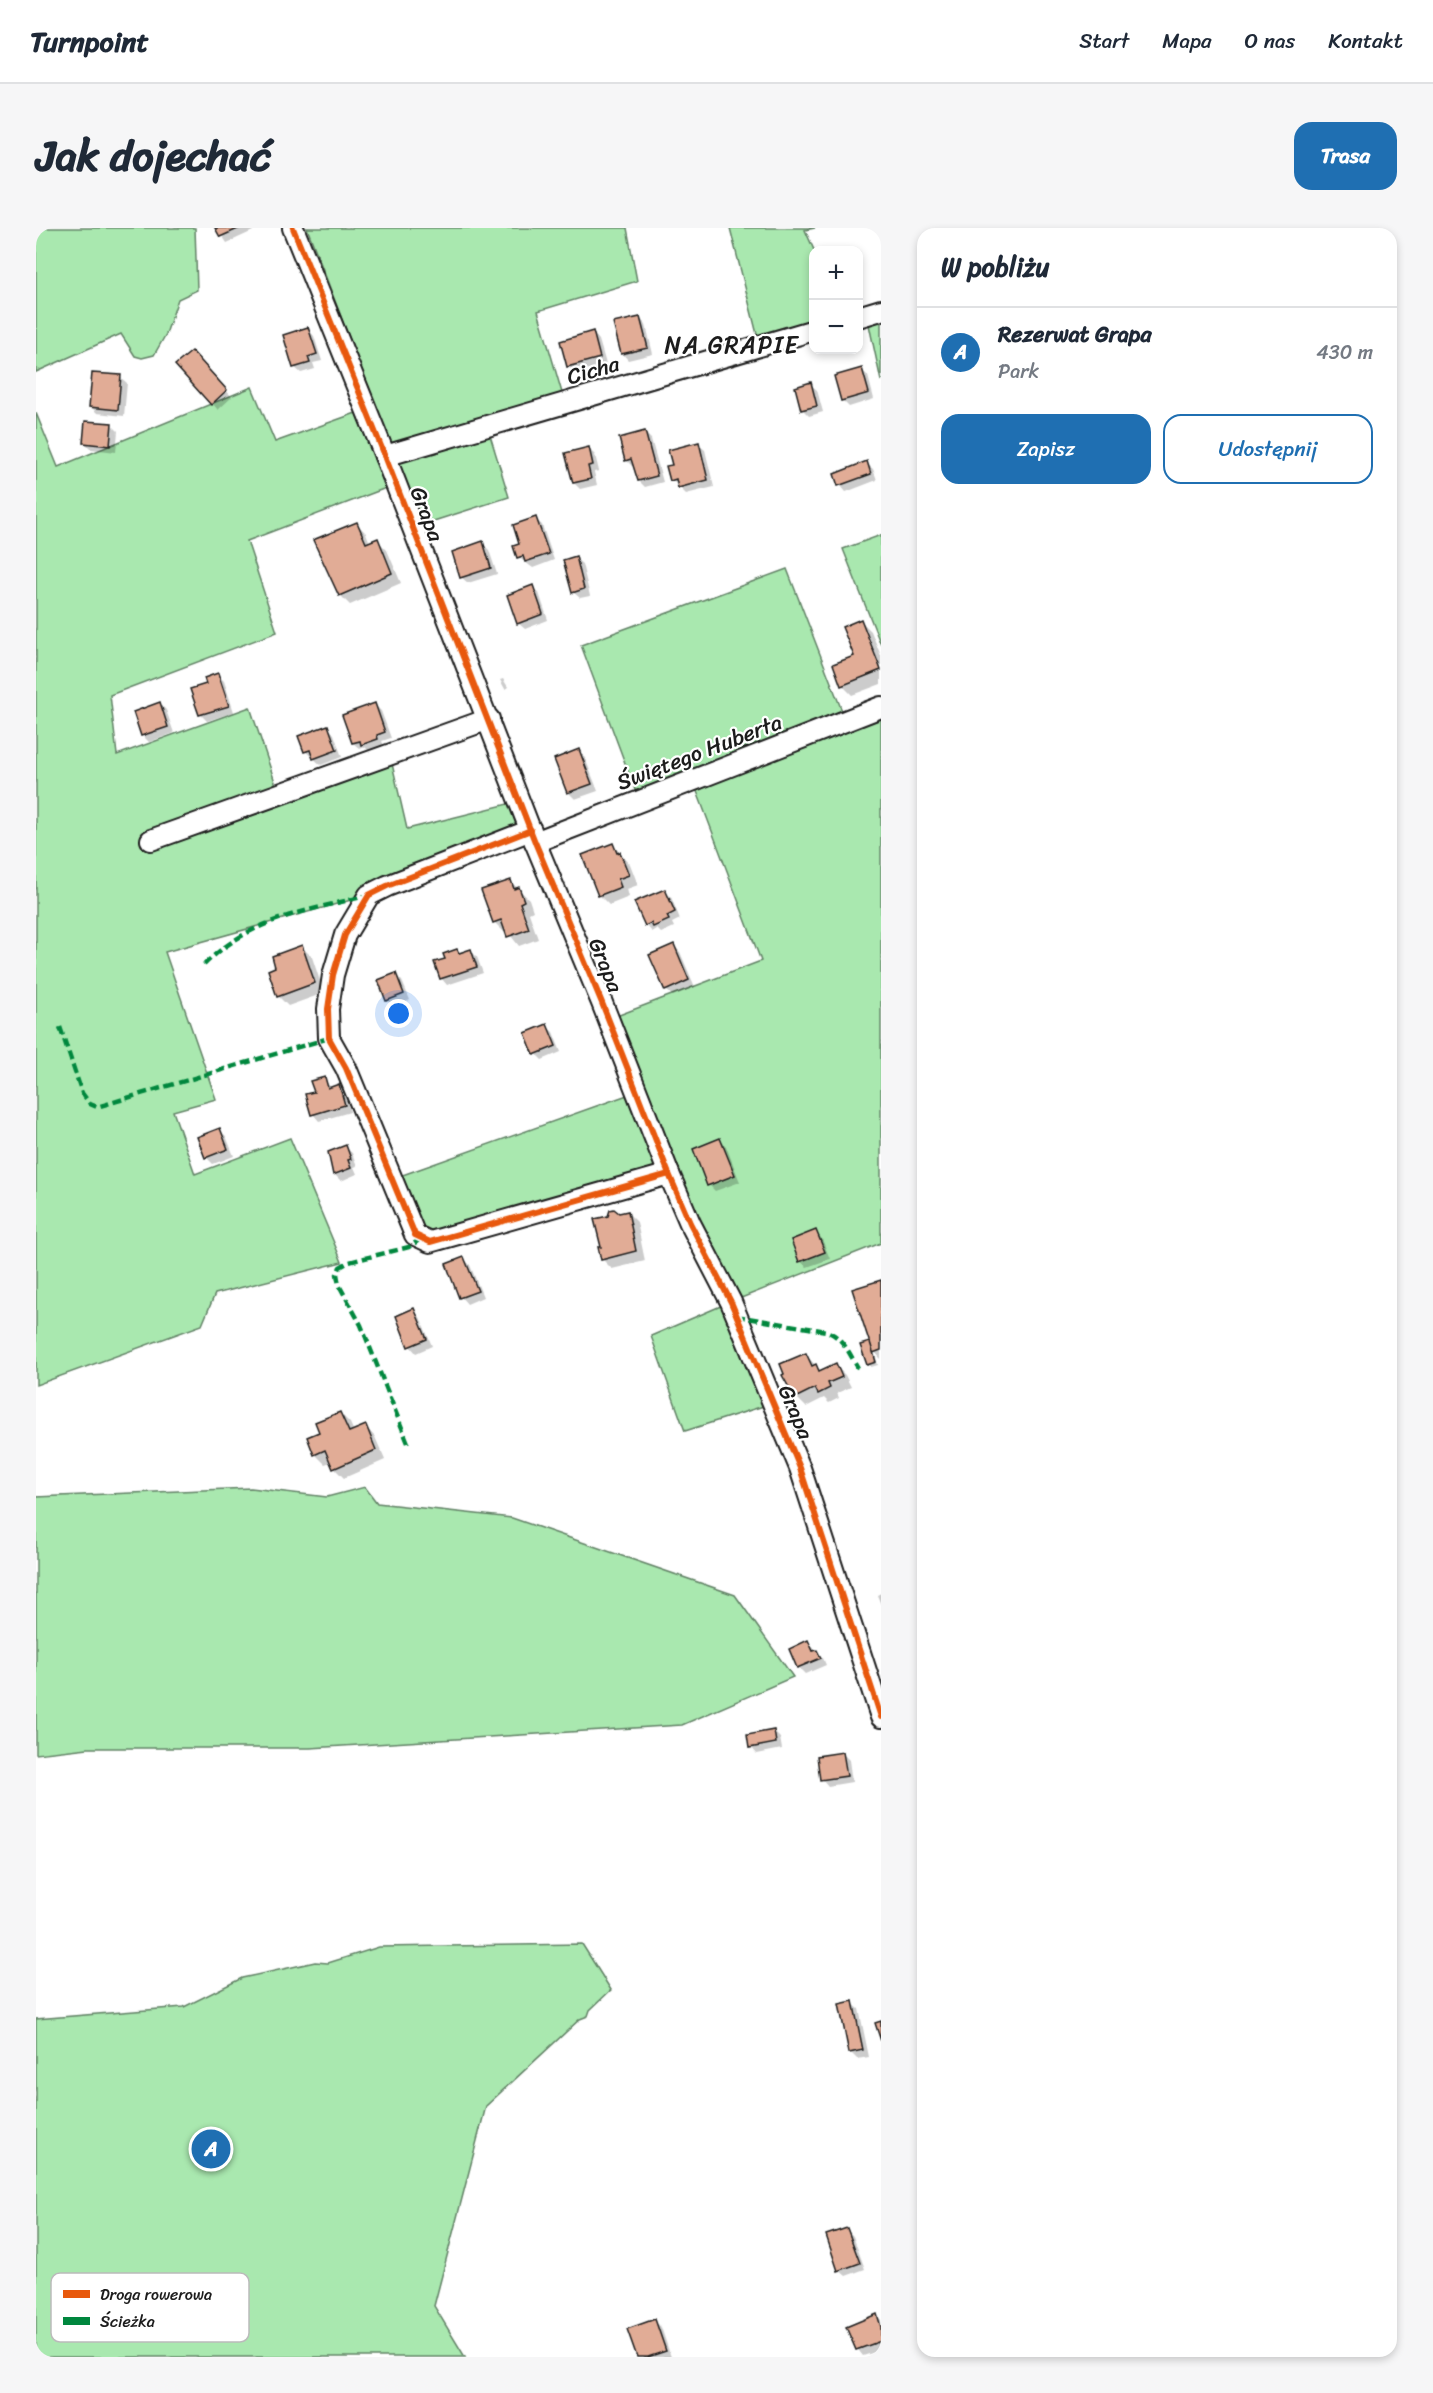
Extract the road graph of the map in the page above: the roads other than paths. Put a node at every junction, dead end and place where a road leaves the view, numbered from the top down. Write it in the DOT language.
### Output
graph roads {
  1 [pos="293,228"];
  2 [pos="881,310"];
  3 [pos="863,315"];
  4 [pos="809,331"];
  5 [pos="385,456"];
  6 [pos="881,707"];
  7 [pos="489,719"];
  8 [pos="533,836"];
  9 [pos="151,840"];
  10 [pos="669,1174"];
  11 [pos="881,1717"];
  1 -- 5 [label="street, Grapa"];
  2 -- 3 [label="street"];
  4 -- 5 [label="street, Cicha"];
  5 -- 7 [label="street, Grapa"];
  6 -- 8 [label="street, Świętego Huberta"];
  7 -- 8 [label="street, Grapa"];
  7 -- 9 [label="street"];
  8 -- 10 [label="street, Grapa"];
  8 -- 10 [label="street, Świętego Huberta"];
  10 -- 11 [label="street, Grapa"];
}
